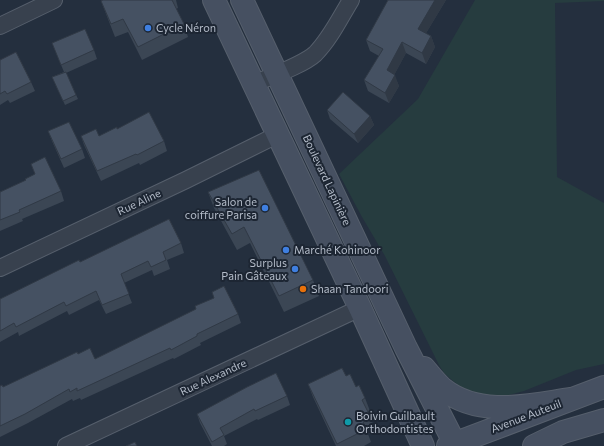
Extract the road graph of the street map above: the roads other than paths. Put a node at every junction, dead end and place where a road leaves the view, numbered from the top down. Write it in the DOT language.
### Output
graph roads {
  1 [pos="54,0"];
  2 [pos="214,0"];
  3 [pos="242,0"];
  4 [pos="351,0"];
  5 [pos="0,26"];
  6 [pos="277,73"];
  7 [pos="253,84"];
  8 [pos="277,135"];
  9 [pos="0,268"];
  10 [pos="360,308"];
  11 [pos="406,348"];
  12 [pos="604,387"];
  13 [pos="571,399"];
  14 [pos="604,420"];
  15 [pos="563,432"];
  16 [pos="453,445"];
  17 [pos="66,446"];
  18 [pos="423,446"];
  19 [pos="534,446"];
  20 [pos="546,446"];
  1 -- 5 [label="street"];
  2 -- 7 [label="main road"];
  3 -- 6 [label="main road, Boulevard Lapinière"];
  4 -- 6 [label="street"];
  6 -- 7 [label="street"];
  6 -- 11 [label="main road, Boulevard Lapinière"];
  7 -- 8 [label="main road"];
  8 -- 9 [label="street, Rue Aline"];
  8 -- 10 [label="main road"];
  10 -- 17 [label="street, Rue Alexandre"];
  10 -- 18 [label="main road"];
  11 -- 13 [label="main road"];
  11 -- 16 [label="main road, Boulevard Lapinière"];
  12 -- 13 [label="main road, Avenue Auteuil"];
  13 -- 16 [label="main road, Avenue Auteuil"];
  14 -- 15 [label="main road"];
  15 -- 19 [label="main road"];
  15 -- 20 [label="main road"];
}
